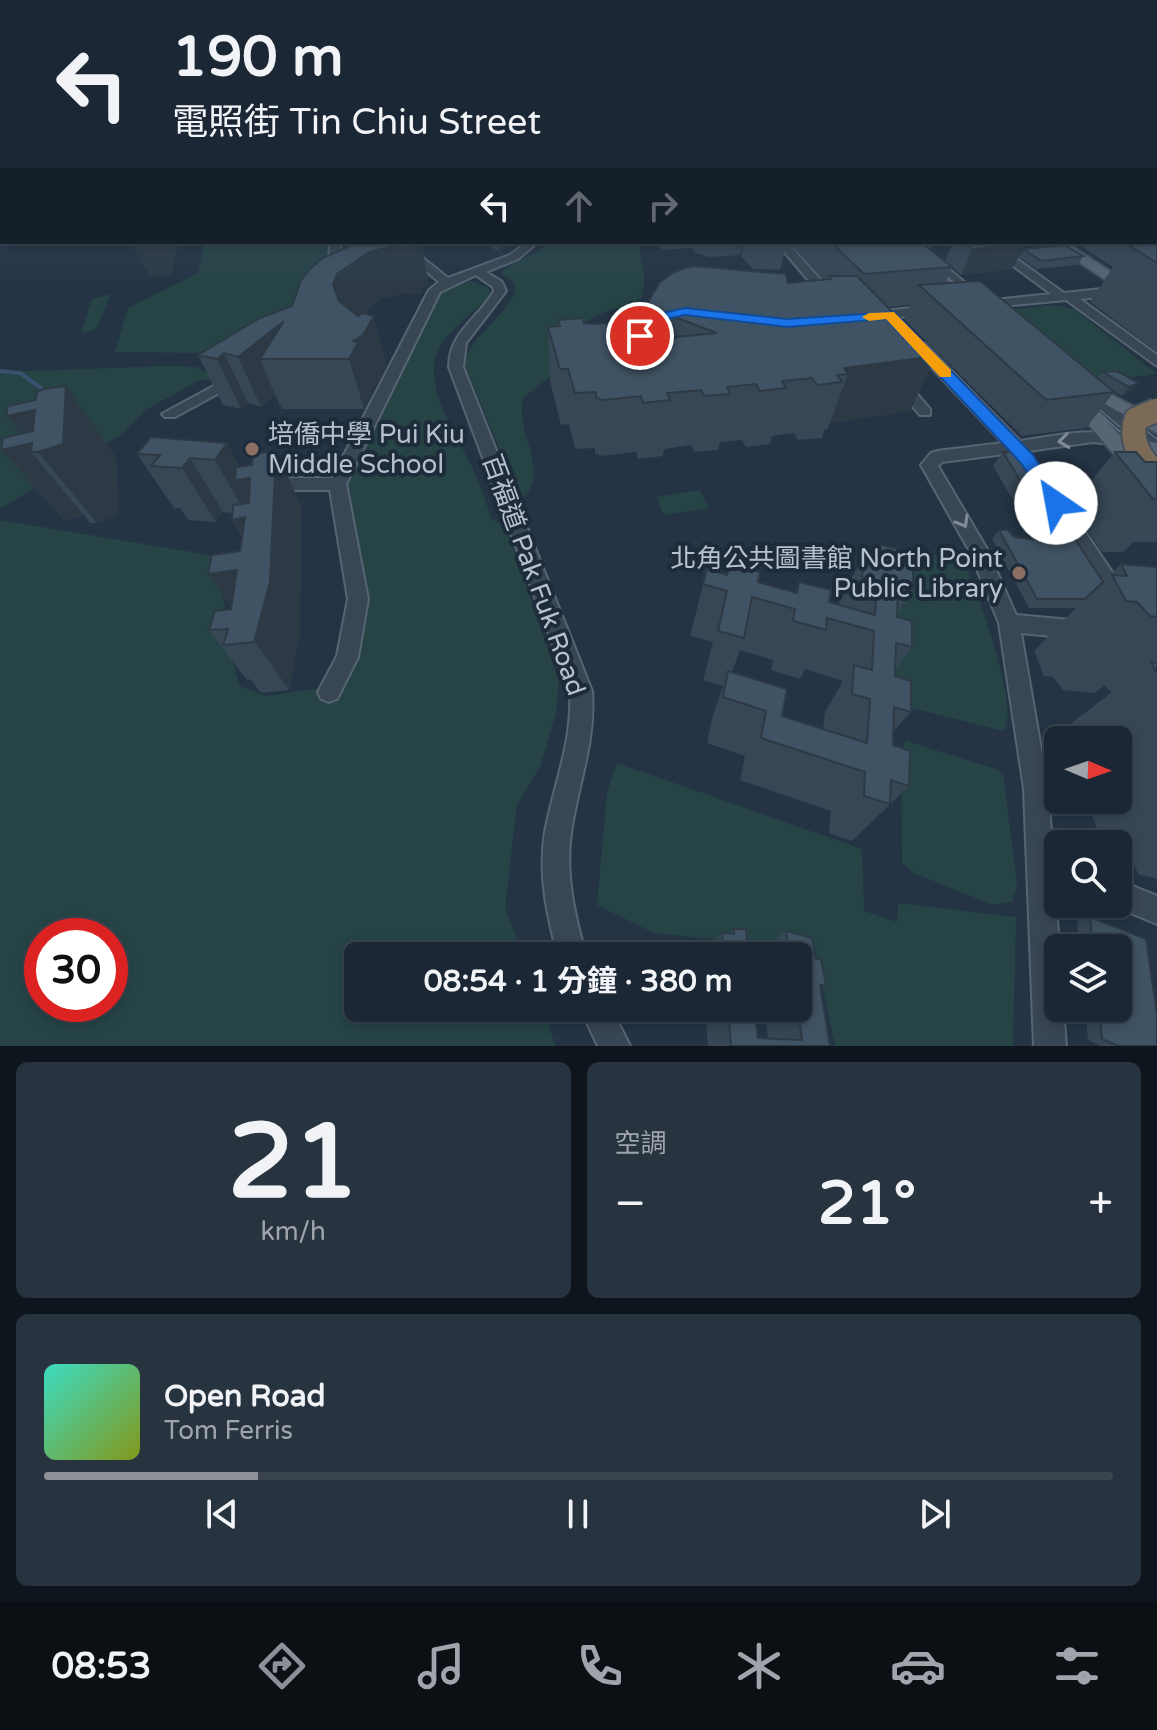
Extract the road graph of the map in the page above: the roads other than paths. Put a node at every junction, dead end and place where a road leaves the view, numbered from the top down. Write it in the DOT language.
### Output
graph roads {
  1 [pos="338,244"];
  2 [pos="398,244"];
  3 [pos="531,244"];
  4 [pos="783,244"];
  5 [pos="896,244"];
  6 [pos="912,244"];
  7 [pos="989,244"];
  8 [pos="1059,244"];
  9 [pos="476,270"];
  10 [pos="446,282"];
  11 [pos="330,287"];
  12 [pos="1157,287"];
  13 [pos="1129,290"];
  14 [pos="1065,297"];
  15 [pos="947,308"];
  16 [pos="1157,309"];
  17 [pos="841,310"];
  18 [pos="979,312"];
  19 [pos="860,318"];
  20 [pos="899,325"];
  21 [pos="1011,325"];
  22 [pos="1157,362"];
  23 [pos="251,369"];
  24 [pos="884,370"];
  25 [pos="1066,379"];
  26 [pos="1157,410"];
  27 [pos="920,413"];
  28 [pos="170,414"];
  29 [pos="1157,427"];
  30 [pos="1112,439"];
  31 [pos="1016,446"];
  32 [pos="1157,449"];
  33 [pos="1157,476"];
  34 [pos="253,484"];
  35 [pos="337,484"];
  36 [pos="1157,492"];
  37 [pos="1128,612"];
  38 [pos="1009,623"];
  39 [pos="1099,631"];
  40 [pos="329,692"];
  41 [pos="1132,900"];
  42 [pos="1157,910"];
  43 [pos="568,942"];
  44 [pos="602,1022"];
  45 [pos="614,1046"];
  46 [pos="1050,1046"];
  1 -- 11 [label="street"];
  2 -- 10 [label="street"];
  3 -- 9 [label="street"];
  4 -- 17 [label="street"];
  5 -- 18 [label="main road"];
  6 -- 18 [label="street"];
  7 -- 14 [label="street"];
  8 -- 13 [label="main road"];
  9 -- 10 [label="street"];
  9 -- 43 [label="street, 百福道 Pak Fuk Road"];
  10 -- 35 [label="street"];
  12 -- 13 [label="street"];
  13 -- 14 [label="street"];
  13 -- 16 [label="main road"];
  14 -- 18 [label="street"];
  14 -- 22 [label="street"];
  15 -- 20 [label="street"];
  18 -- 21 [label="main road"];
  19 -- 20 [label="street"];
  20 -- 31 [label="street"];
  23 -- 28 [label="street"];
  24 -- 27 [label="street"];
  25 -- 29 [label="main road"];
  25 -- 30 [label="main road"];
  25 -- 32 [label="street"];
  26 -- 33 [label="highway, bridge"];
  30 -- 31 [label="street, one-way"];
  30 -- 32 [label="main road"];
  30 -- 36 [label="main road"];
  31 -- 37 [label="street"];
  31 -- 38 [label="street, one-way"];
  34 -- 35 [label="street"];
  35 -- 40 [label="street"];
  38 -- 39 [label="street"];
  38 -- 46 [label="street"];
  41 -- 42 [label="street"];
  44 -- 45 [label="street"];
}
